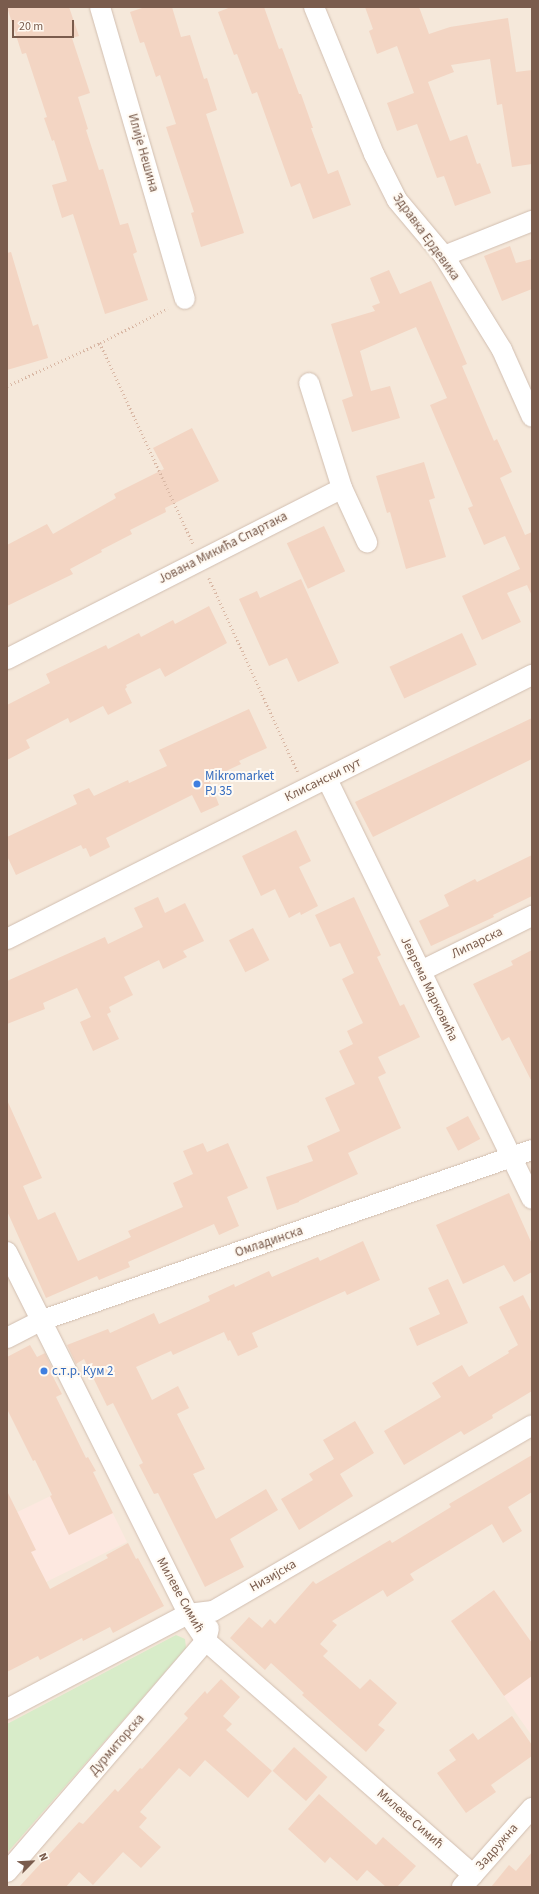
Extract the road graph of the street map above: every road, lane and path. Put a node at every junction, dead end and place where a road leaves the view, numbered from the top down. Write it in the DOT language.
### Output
graph roads {
  1 [pos="100,7"];
  2 [pos="314,7"];
  3 [pos="532,221"];
  4 [pos="444,256"];
  5 [pos="185,299"];
  6 [pos="308,383"];
  7 [pos="7,386"];
  8 [pos="532,417"];
  9 [pos="342,488"];
  10 [pos="366,542"];
  11 [pos="7,658"];
  12 [pos="532,675"];
  13 [pos="327,778"];
  14 [pos="532,916"];
  15 [pos="7,939"];
  16 [pos="421,971"];
  17 [pos="532,1150"];
  18 [pos="510,1157"];
  19 [pos="532,1199"];
  20 [pos="7,1252"];
  21 [pos="40,1321"];
  22 [pos="7,1338"];
  23 [pos="532,1425"];
  24 [pos="213,1611"];
  25 [pos="188,1614"];
  26 [pos="206,1641"];
  27 [pos="7,1709"];
  28 [pos="532,1808"];
  29 [pos="7,1872"];
  30 [pos="468,1881"];
  1 -- 5 [label="street, Илије Нешина"];
  2 -- 4 [label="street, Здравка Ердевика"];
  3 -- 4 [label="street"];
  4 -- 8 [label="street, Здравка Ердевика"];
  5 -- 7 [label="path"];
  6 -- 9 [label="street"];
  9 -- 10 [label="street"];
  9 -- 11 [label="street, Јована Микића Спартака"];
  12 -- 13 [label="street, Клисански пут"];
  13 -- 15 [label="street, Клисански пут"];
  13 -- 16 [label="street, Јеврема Марковића"];
  14 -- 16 [label="street, Липарска"];
  16 -- 18 [label="street, Јеврема Марковића"];
  17 -- 18 [label="street, Омладинска"];
  18 -- 19 [label="street, Јеврема Марковића"];
  18 -- 21 [label="street, Омладинска"];
  20 -- 21 [label="street, Милеве Симић"];
  21 -- 22 [label="street, Омладинска"];
  21 -- 25 [label="street, Милеве Симић"];
  23 -- 24 [label="street, Низијска"];
  24 -- 25 [label="street, Низијска"];
  24 -- 26 [label="street, Дурмиторска"];
  25 -- 26 [label="street, Милеве Симић"];
  25 -- 27 [label="street, Низијска"];
  26 -- 29 [label="street, Дурмиторска"];
  26 -- 30 [label="street, Милеве Симић"];
  28 -- 30 [label="street, Задружна"];
}
